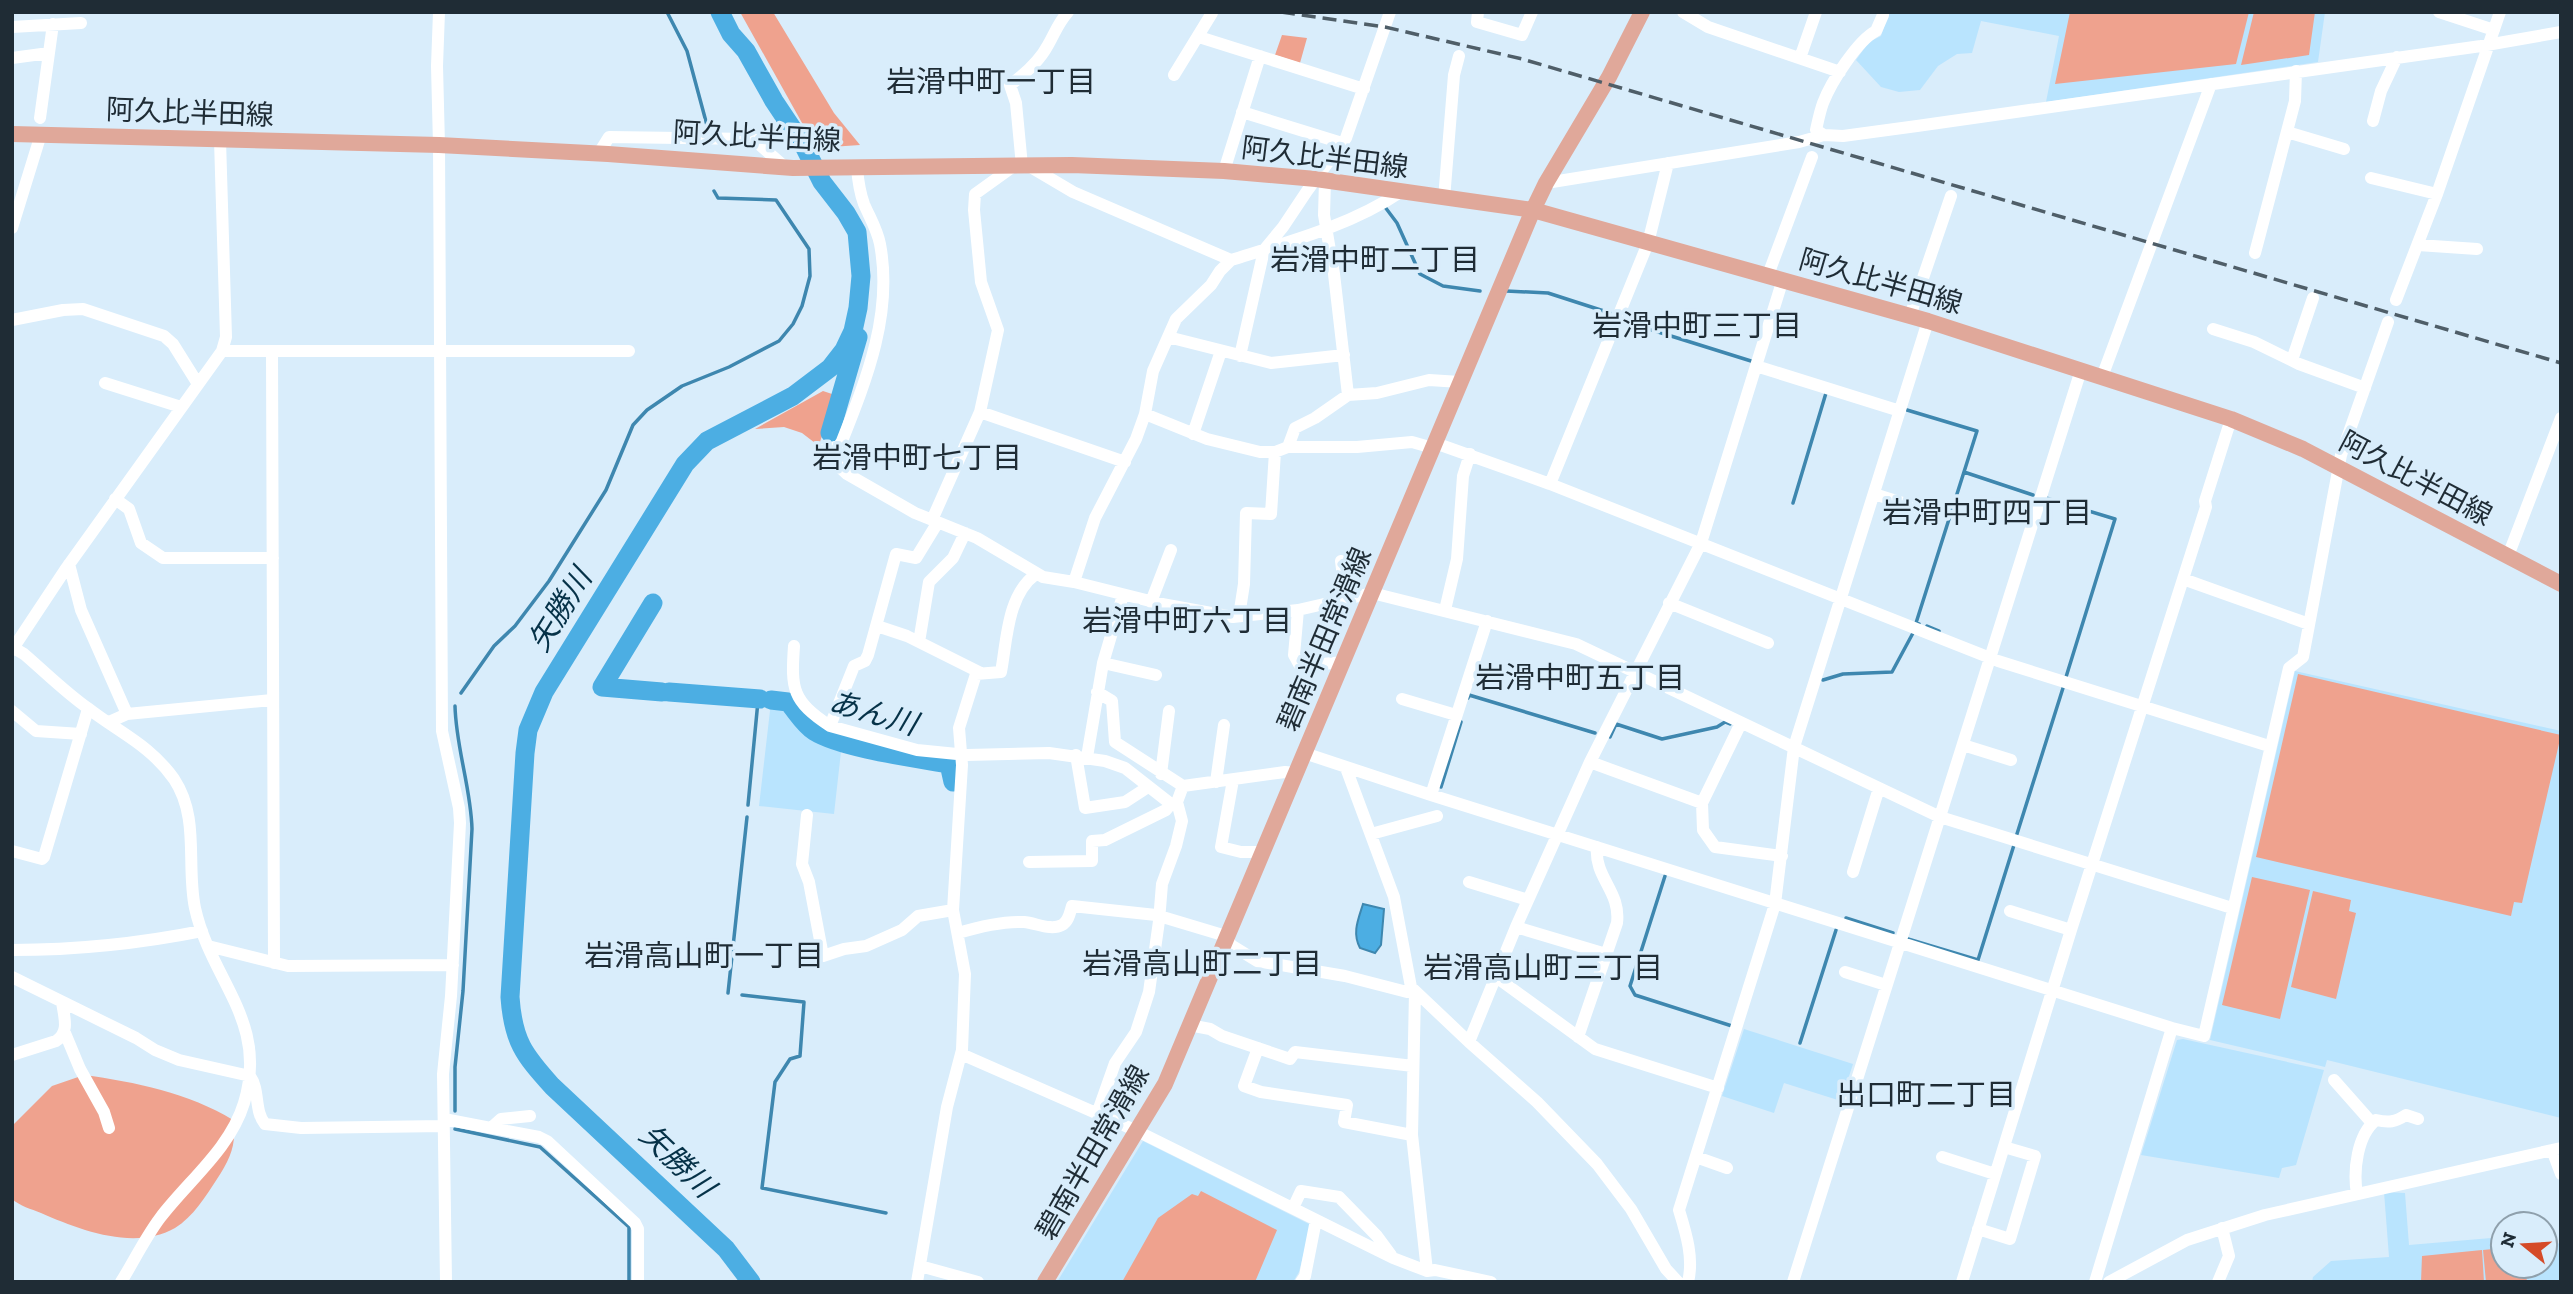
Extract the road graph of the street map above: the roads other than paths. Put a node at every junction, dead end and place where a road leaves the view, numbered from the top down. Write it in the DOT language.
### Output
graph roads {
  1 [pos="439,12"];
  2 [pos="1068,12"];
  3 [pos="1390,12"];
  4 [pos="1478,12"];
  5 [pos="1532,12"];
  6 [pos="1642,12"];
  7 [pos="1683,12"];
  8 [pos="1816,12"];
  9 [pos="2439,12"];
  10 [pos="2500,12"];
  11 [pos="1212,13"];
  12 [pos="1883,15"];
  13 [pos="55,20"];
  14 [pos="81,23"];
  15 [pos="12,27"];
  16 [pos="2494,30"];
  17 [pos="2561,32"];
  18 [pos="1199,37"];
  19 [pos="2490,44"];
  20 [pos="49,53"];
  21 [pos="1460,56"];
  22 [pos="1260,57"];
  23 [pos="2398,57"];
  24 [pos="12,58"];
  25 [pos="1801,58"];
  26 [pos="2296,71"];
  27 [pos="1840,72"];
  28 [pos="1174,75"];
  29 [pos="2211,84"];
  30 [pos="1364,89"];
  31 [pos="1242,113"];
  32 [pos="2372,121"];
  33 [pos="41,126"];
  34 [pos="2287,132"];
  35 [pos="12,134"];
  36 [pos="1824,135"];
  37 [pos="220,140"];
  38 [pos="1342,143"];
  39 [pos="1788,144"];
  40 [pos="439,145"];
  41 [pos="2344,149"];
  42 [pos="599,153"];
  43 [pos="1668,163"];
  44 [pos="1022,166"];
  45 [pos="789,168"];
  46 [pos="857,168"];
  47 [pos="1224,171"];
  48 [pos="2371,178"];
  49 [pos="1321,180"];
  50 [pos="1546,183"];
  51 [pos="1402,191"];
  52 [pos="2437,194"];
  53 [pos="1951,196"];
  54 [pos="1444,199"];
  55 [pos="1533,210"];
  56 [pos="12,228"];
  57 [pos="1326,228"];
  58 [pos="1648,243"];
  59 [pos="2417,245"];
  60 [pos="2477,249"];
  61 [pos="1264,250"];
  62 [pos="2255,253"];
  63 [pos="1231,260"];
  64 [pos="1776,277"];
  65 [pos="2313,299"];
  66 [pos="2396,300"];
  67 [pos="1910,316"];
  68 [pos="12,320"];
  69 [pos="1928,321"];
  70 [pos="2388,322"];
  71 [pos="2213,329"];
  72 [pos="1168,337"];
  73 [pos="222,351"];
  74 [pos="272,351"];
  75 [pos="440,351"];
  76 [pos="629,351"];
  77 [pos="1221,351"];
  78 [pos="1344,355"];
  79 [pos="1240,356"];
  80 [pos="2292,360"];
  81 [pos="1756,366"];
  82 [pos="2081,370"];
  83 [pos="2102,377"];
  84 [pos="1460,382"];
  85 [pos="105,383"];
  86 [pos="198,384"];
  87 [pos="2365,388"];
  88 [pos="1348,395"];
  89 [pos="181,407"];
  90 [pos="1900,411"];
  91 [pos="980,412"];
  92 [pos="1145,414"];
  93 [pos="2561,418"];
  94 [pos="2231,419"];
  95 [pos="1193,434"];
  96 [pos="1434,445"];
  97 [pos="1281,449"];
  98 [pos="1470,454"];
  99 [pos="1125,462"];
  100 [pos="2339,467"];
  101 [pos="1550,484"];
  102 [pos="1874,494"];
  103 [pos="115,499"];
  104 [pos="1935,513"];
  105 [pos="935,521"];
  106 [pos="965,533"];
  107 [pos="1701,543"];
  108 [pos="1171,550"];
  109 [pos="2508,556"];
  110 [pos="273,558"];
  111 [pos="1341,561"];
  112 [pos="69,564"];
  113 [pos="1035,574"];
  114 [pos="2183,579"];
  115 [pos="1074,582"];
  116 [pos="2561,584"];
  117 [pos="1372,593"];
  118 [pos="1123,595"];
  119 [pos="1841,599"];
  120 [pos="1346,600"];
  121 [pos="1151,601"];
  122 [pos="1669,603"];
  123 [pos="1298,610"];
  124 [pos="1445,610"];
  125 [pos="1239,617"];
  126 [pos="1487,621"];
  127 [pos="2309,624"];
  128 [pos="877,626"];
  129 [pos="919,642"];
  130 [pos="1768,643"];
  131 [pos="794,646"];
  132 [pos="13,648"];
  133 [pos="1990,658"];
  134 [pos="1344,662"];
  135 [pos="1103,663"];
  136 [pos="1635,670"];
  137 [pos="979,672"];
  138 [pos="1156,675"];
  139 [pos="1097,692"];
  140 [pos="1402,699"];
  141 [pos="272,700"];
  142 [pos="2142,707"];
  143 [pos="88,709"];
  144 [pos="12,711"];
  145 [pos="1169,711"];
  146 [pos="127,714"];
  147 [pos="1456,715"];
  148 [pos="109,722"];
  149 [pos="1741,723"];
  150 [pos="1224,725"];
  151 [pos="830,726"];
  152 [pos="81,734"];
  153 [pos="1963,745"];
  154 [pos="2269,746"];
  155 [pos="1794,747"];
  156 [pos="1304,753"];
  157 [pos="961,754"];
  158 [pos="1082,756"];
  159 [pos="2011,760"];
  160 [pos="1590,762"];
  161 [pos="1346,768"];
  162 [pos="1295,773"];
  163 [pos="1161,774"];
  164 [pos="1233,780"];
  165 [pos="1216,782"];
  166 [pos="1183,786"];
  167 [pos="1147,787"];
  168 [pos="1879,788"];
  169 [pos="1431,795"];
  170 [pos="1174,803"];
  171 [pos="1702,803"];
  172 [pos="807,815"];
  173 [pos="1437,816"];
  174 [pos="1940,817"];
  175 [pos="1371,834"];
  176 [pos="1557,834"];
  177 [pos="1597,847"];
  178 [pos="12,851"];
  179 [pos="1261,852"];
  180 [pos="1782,856"];
  181 [pos="1029,862"];
  182 [pos="2092,864"];
  183 [pos="1853,872"];
  184 [pos="1469,882"];
  185 [pos="1528,900"];
  186 [pos="1775,904"];
  187 [pos="2232,908"];
  188 [pos="953,910"];
  189 [pos="2010,911"];
  190 [pos="1159,916"];
  191 [pos="1516,926"];
  192 [pos="2071,930"];
  193 [pos="202,931"];
  194 [pos="958,933"];
  195 [pos="1226,936"];
  196 [pos="1899,943"];
  197 [pos="208,946"];
  198 [pos="12,950"];
  199 [pos="1605,954"];
  200 [pos="274,963"];
  201 [pos="453,965"];
  202 [pos="1844,972"];
  203 [pos="12,977"];
  204 [pos="1496,977"];
  205 [pos="1886,985"];
  206 [pos="2052,991"];
  207 [pos="1415,992"];
  208 [pos="62,1002"];
  209 [pos="1189,1025"];
  210 [pos="2172,1028"];
  211 [pos="65,1033"];
  212 [pos="1578,1037"];
  213 [pos="1469,1042"];
  214 [pos="1258,1048"];
  215 [pos="961,1054"];
  216 [pos="12,1055"];
  217 [pos="1413,1066"];
  218 [pos="250,1076"];
  219 [pos="2334,1080"];
  220 [pos="1718,1088"];
  221 [pos="1097,1114"];
  222 [pos="530,1116"];
  223 [pos="2418,1119"];
  224 [pos="444,1122"];
  225 [pos="2372,1123"];
  226 [pos="109,1128"];
  227 [pos="491,1128"];
  228 [pos="1137,1130"];
  229 [pos="1412,1135"];
  230 [pos="2004,1147"];
  231 [pos="2556,1149"];
  232 [pos="1696,1157"];
  233 [pos="1942,1157"];
  234 [pos="1727,1168"];
  235 [pos="1995,1174"];
  236 [pos="2561,1174"];
  237 [pos="2357,1194"];
  238 [pos="1293,1208"];
  239 [pos="1316,1220"];
  240 [pos="2222,1228"];
  241 [pos="1978,1229"];
  242 [pos="1393,1258"];
  243 [pos="920,1266"];
  244 [pos="1433,1274"];
  245 [pos="121,1282"];
  246 [pos="446,1282"];
  247 [pos="638,1282"];
  248 [pos="917,1282"];
  249 [pos="978,1282"];
  250 [pos="1045,1282"];
  251 [pos="1301,1282"];
  252 [pos="1491,1282"];
  253 [pos="1678,1282"];
  254 [pos="1688,1282"];
  255 [pos="1793,1282"];
  256 [pos="1962,1282"];
  257 [pos="2095,1282"];
  258 [pos="2109,1282"];
  259 [pos="2218,1282"];
  1 -- 40 [label="street"];
  2 -- 44 [label="street"];
  3 -- 30 [label="street"];
  4 -- 5 [label="street"];
  6 -- 50 [label="main road, 碧南半田常滑線"];
  7 -- 25 [label="street"];
  8 -- 25 [label="street"];
  9 -- 16 [label="street"];
  10 -- 16 [label="street"];
  11 -- 18 [label="street"];
  12 -- 27 [label="street"];
  13 -- 14 [label="street"];
  13 -- 15 [label="street"];
  13 -- 20 [label="street"];
  16 -- 19 [label="street"];
  17 -- 19 [label="street"];
  18 -- 22 [label="street"];
  18 -- 28 [label="street"];
  19 -- 23 [label="street"];
  19 -- 52 [label="street"];
  20 -- 24 [label="street"];
  20 -- 33 [label="street"];
  21 -- 54 [label="street"];
  22 -- 30 [label="street"];
  22 -- 31 [label="street"];
  23 -- 26 [label="street"];
  23 -- 32 [label="street"];
  25 -- 27 [label="street"];
  26 -- 29 [label="street"];
  26 -- 34 [label="street"];
  27 -- 36 [label="street"];
  29 -- 36 [label="street"];
  29 -- 83 [label="street"];
  30 -- 38 [label="street"];
  31 -- 38 [label="street"];
  31 -- 47 [label="street"];
  33 -- 35 [label="main road, 阿久比半田線"];
  33 -- 37 [label="main road, 阿久比半田線"];
  33 -- 56 [label="street"];
  34 -- 41 [label="street"];
  34 -- 62 [label="street"];
  36 -- 39 [label="street"];
  37 -- 40 [label="main road, 阿久比半田線"];
  37 -- 73 [label="street"];
  38 -- 49 [label="street"];
  39 -- 43 [label="street"];
  39 -- 64 [label="street"];
  40 -- 42 [label="main road, 阿久比半田線"];
  40 -- 75 [label="street"];
  42 -- 45 [label="main road, 阿久比半田線"];
  42 -- 45 [label="street"];
  43 -- 50 [label="street"];
  43 -- 58 [label="street"];
  44 -- 46 [label="main road, 阿久比半田線"];
  44 -- 47 [label="main road, 阿久比半田線"];
  44 -- 63 [label="street"];
  44 -- 91 [label="street"];
  45 -- 46 [label="main road, 阿久比半田線"];
  46 -- 105 [label="street"];
  47 -- 49 [label="main road, 阿久比半田線"];
  48 -- 52 [label="street"];
  49 -- 51 [label="main road, 阿久比半田線"];
  49 -- 57 [label="street"];
  49 -- 61 [label="street"];
  50 -- 55 [label="main road, 碧南半田常滑線"];
  51 -- 54 [label="main road, 阿久比半田線"];
  51 -- 57 [label="street"];
  52 -- 59 [label="street"];
  53 -- 67 [label="street"];
  54 -- 55 [label="main road, 阿久比半田線"];
  55 -- 58 [label="main road, 阿久比半田線"];
  55 -- 84 [label="main road, 碧南半田常滑線"];
  57 -- 61 [label="street"];
  57 -- 78 [label="street"];
  58 -- 64 [label="main road, 阿久比半田線"];
  58 -- 101 [label="street"];
  59 -- 60 [label="street"];
  59 -- 66 [label="street"];
  61 -- 63 [label="street"];
  61 -- 79 [label="street"];
  63 -- 72 [label="street"];
  64 -- 67 [label="main road, 阿久比半田線"];
  64 -- 81 [label="street"];
  65 -- 80 [label="street"];
  67 -- 69 [label="main road, 阿久比半田線"];
  68 -- 86 [label="street"];
  69 -- 82 [label="main road, 阿久比半田線"];
  69 -- 90 [label="street"];
  70 -- 87 [label="street"];
  71 -- 80 [label="street"];
  72 -- 77 [label="street"];
  72 -- 92 [label="street"];
  73 -- 74 [label="street"];
  73 -- 86 [label="street"];
  74 -- 75 [label="street"];
  74 -- 110 [label="street"];
  75 -- 76 [label="street"];
  75 -- 201 [label="street"];
  77 -- 79 [label="street"];
  77 -- 95 [label="street"];
  78 -- 79 [label="street"];
  78 -- 88 [label="street"];
  80 -- 87 [label="street"];
  81 -- 90 [label="street"];
  81 -- 107 [label="street"];
  82 -- 83 [label="main road, 阿久比半田線"];
  82 -- 133 [label="street"];
  83 -- 94 [label="main road, 阿久比半田線"];
  84 -- 88 [label="street"];
  84 -- 96 [label="main road, 碧南半田常滑線"];
  85 -- 89 [label="street"];
  86 -- 89 [label="street"];
  87 -- 100 [label="street"];
  88 -- 97 [label="street"];
  89 -- 103 [label="street"];
  90 -- 102 [label="street"];
  91 -- 99 [label="street"];
  91 -- 105 [label="street"];
  92 -- 95 [label="street"];
  92 -- 99 [label="street"];
  93 -- 109 [label="street"];
  94 -- 100 [label="main road, 阿久比半田線"];
  94 -- 114 [label="street"];
  95 -- 97 [label="street"];
  96 -- 97 [label="street"];
  96 -- 98 [label="street"];
  96 -- 117 [label="main road, 碧南半田常滑線"];
  97 -- 125 [label="street"];
  98 -- 101 [label="street"];
  98 -- 124 [label="street"];
  99 -- 115 [label="street"];
  100 -- 109 [label="main road, 阿久比半田線"];
  100 -- 127 [label="street"];
  101 -- 107 [label="street"];
  102 -- 104 [label="street"];
  102 -- 119 [label="street"];
  103 -- 110 [label="street"];
  103 -- 112 [label="street"];
  105 -- 106 [label="street"];
  105 -- 128 [label="street"];
  106 -- 113 [label="street"];
  106 -- 129 [label="street"];
  107 -- 119 [label="street"];
  107 -- 122 [label="street"];
  108 -- 121 [label="street"];
  109 -- 116 [label="main road, 阿久比半田線"];
  110 -- 141 [label="street"];
  111 -- 120 [label="street"];
  112 -- 132 [label="street"];
  112 -- 146 [label="street"];
  113 -- 115 [label="street"];
  113 -- 137 [label="street"];
  114 -- 127 [label="street"];
  114 -- 142 [label="street"];
  115 -- 118 [label="street"];
  117 -- 120 [label="street"];
  117 -- 124 [label="street"];
  117 -- 134 [label="main road, 碧南半田常滑線"];
  118 -- 121 [label="street"];
  118 -- 135 [label="street"];
  119 -- 133 [label="street"];
  119 -- 155 [label="street"];
  120 -- 123 [label="street"];
  121 -- 125 [label="street"];
  122 -- 130 [label="street"];
  122 -- 136 [label="street"];
  123 -- 125 [label="street"];
  123 -- 134 [label="street"];
  124 -- 126 [label="street"];
  126 -- 136 [label="street"];
  126 -- 147 [label="street"];
  127 -- 154 [label="street"];
  128 -- 129 [label="street"];
  128 -- 151 [label="street"];
  129 -- 137 [label="street"];
  131 -- 151 [label="street"];
  132 -- 143 [label="street"];
  133 -- 142 [label="street"];
  133 -- 153 [label="street"];
  134 -- 156 [label="main road, 碧南半田常滑線"];
  135 -- 138 [label="street"];
  135 -- 139 [label="street"];
  136 -- 149 [label="street"];
  136 -- 160 [label="street"];
  137 -- 157 [label="street"];
  139 -- 158 [label="street"];
  139 -- 163 [label="street"];
  140 -- 147 [label="street"];
  141 -- 146 [label="street"];
  141 -- 200 [label="street"];
  142 -- 154 [label="street"];
  142 -- 182 [label="street"];
  143 -- 148 [label="street"];
  143 -- 152 [label="street"];
  144 -- 152 [label="street"];
  145 -- 163 [label="street"];
  146 -- 148 [label="street"];
  147 -- 169 [label="street"];
  148 -- 193 [label="street"];
  149 -- 155 [label="street"];
  149 -- 171 [label="street"];
  150 -- 165 [label="street"];
  151 -- 157 [label="street"];
  152 -- 178 [label="street"];
  153 -- 159 [label="street"];
  153 -- 174 [label="street"];
  154 -- 187 [label="street"];
  155 -- 168 [label="street"];
  155 -- 180 [label="street"];
  156 -- 161 [label="street"];
  156 -- 162 [label="main road, 碧南半田常滑線"];
  157 -- 158 [label="street"];
  157 -- 188 [label="street"];
  158 -- 167 [label="street"];
  158 -- 167 [label="street"];
  160 -- 171 [label="street"];
  160 -- 176 [label="street"];
  161 -- 169 [label="street"];
  161 -- 175 [label="street"];
  162 -- 164 [label="street"];
  162 -- 179 [label="main road, 碧南半田常滑線"];
  163 -- 166 [label="street"];
  164 -- 165 [label="street"];
  164 -- 179 [label="street"];
  165 -- 166 [label="street"];
  166 -- 170 [label="street"];
  167 -- 170 [label="street"];
  168 -- 174 [label="street"];
  168 -- 183 [label="street"];
  169 -- 176 [label="street"];
  170 -- 181 [label="street"];
  170 -- 190 [label="street"];
  171 -- 180 [label="street"];
  172 -- 188 [label="street"];
  173 -- 175 [label="street"];
  174 -- 182 [label="street"];
  174 -- 196 [label="street"];
  175 -- 207 [label="street"];
  176 -- 177 [label="street"];
  176 -- 185 [label="street"];
  177 -- 186 [label="street"];
  177 -- 199 [label="street"];
  179 -- 195 [label="main road, 碧南半田常滑線"];
  180 -- 186 [label="street"];
  182 -- 187 [label="street"];
  182 -- 192 [label="street"];
  184 -- 185 [label="street"];
  185 -- 191 [label="street"];
  186 -- 196 [label="street"];
  186 -- 220 [label="street"];
  187 -- 210 [label="street"];
  188 -- 194 [label="street"];
  189 -- 192 [label="street"];
  190 -- 194 [label="street"];
  190 -- 195 [label="street"];
  190 -- 221 [label="street"];
  191 -- 199 [label="street"];
  191 -- 204 [label="street"];
  192 -- 206 [label="street"];
  193 -- 197 [label="street"];
  193 -- 198 [label="street"];
  194 -- 215 [label="street"];
  195 -- 207 [label="street"];
  195 -- 209 [label="main road, 碧南半田常滑線"];
  196 -- 205 [label="street"];
  196 -- 206 [label="street"];
  197 -- 200 [label="street"];
  197 -- 218 [label="street"];
  199 -- 212 [label="street"];
  200 -- 201 [label="street"];
  201 -- 224 [label="street"];
  202 -- 205 [label="street"];
  203 -- 208 [label="street"];
  204 -- 212 [label="street"];
  204 -- 213 [label="street"];
  205 -- 255 [label="street"];
  206 -- 210 [label="street"];
  206 -- 230 [label="street"];
  207 -- 213 [label="street"];
  207 -- 217 [label="street"];
  208 -- 211 [label="street"];
  208 -- 218 [label="street"];
  209 -- 214 [label="street"];
  209 -- 228 [label="main road, 碧南半田常滑線"];
  210 -- 257 [label="street"];
  211 -- 216 [label="street"];
  211 -- 226 [label="street"];
  212 -- 220 [label="street"];
  213 -- 253 [label="street"];
  214 -- 217 [label="street"];
  214 -- 229 [label="street"];
  215 -- 221 [label="street"];
  215 -- 243 [label="street"];
  217 -- 229 [label="street"];
  218 -- 224 [label="street"];
  218 -- 245 [label="street"];
  219 -- 225 [label="street"];
  220 -- 232 [label="street"];
  221 -- 228 [label="street"];
  222 -- 227 [label="street"];
  223 -- 225 [label="street"];
  224 -- 227 [label="street"];
  224 -- 246 [label="street"];
  225 -- 237 [label="street"];
  227 -- 247 [label="street"];
  228 -- 238 [label="street"];
  228 -- 250 [label="main road, 碧南半田常滑線"];
  229 -- 244 [label="street"];
  230 -- 235 [label="street"];
  230 -- 241 [label="street"];
  231 -- 236 [label="street"];
  231 -- 237 [label="street"];
  232 -- 234 [label="street"];
  232 -- 254 [label="street"];
  233 -- 235 [label="street"];
  235 -- 241 [label="street"];
  237 -- 240 [label="street"];
  238 -- 239 [label="street"];
  238 -- 242 [label="street"];
  239 -- 242 [label="street"];
  239 -- 251 [label="street"];
  240 -- 258 [label="street"];
  240 -- 259 [label="street"];
  241 -- 256 [label="street"];
  242 -- 244 [label="street"];
  243 -- 248 [label="street"];
  243 -- 249 [label="street"];
  244 -- 252 [label="street"];
}
